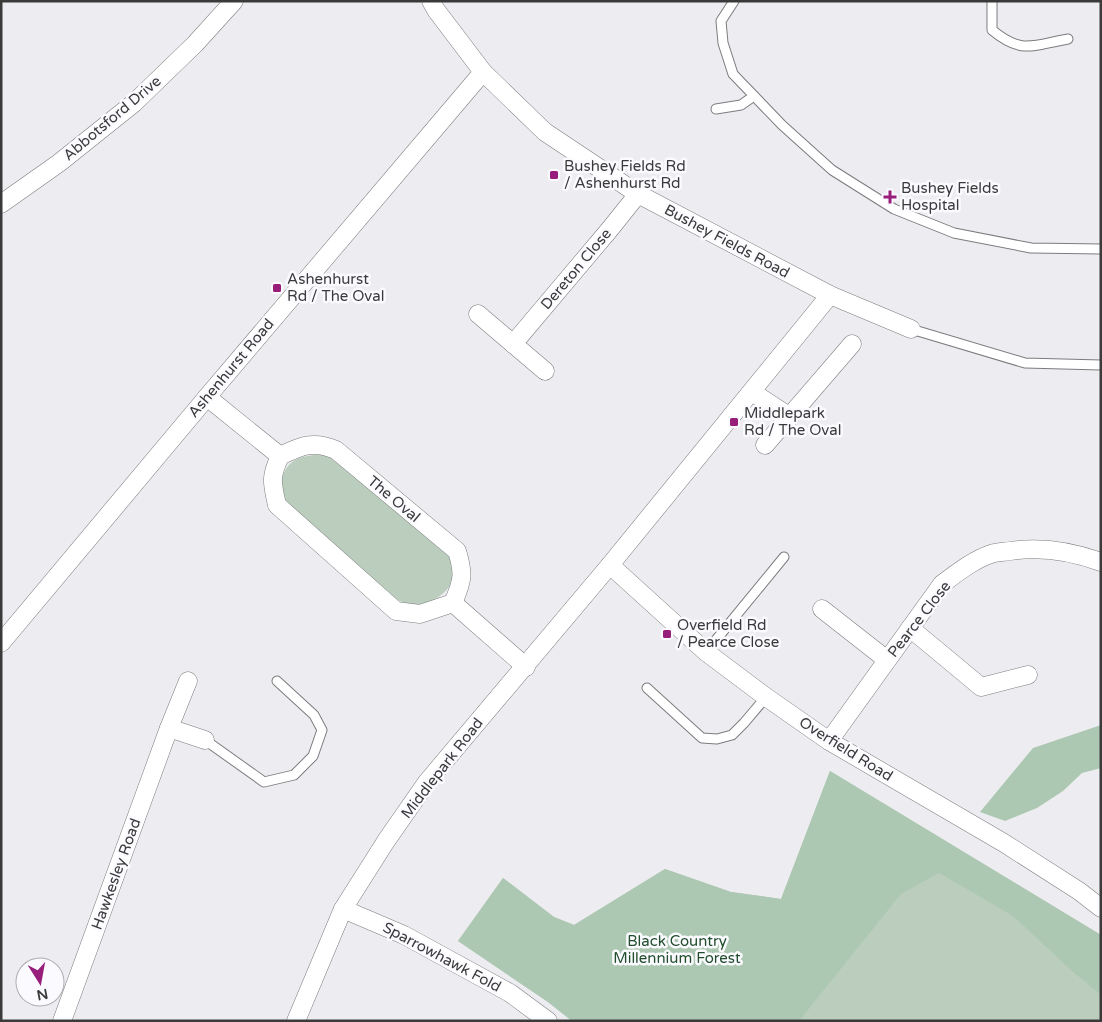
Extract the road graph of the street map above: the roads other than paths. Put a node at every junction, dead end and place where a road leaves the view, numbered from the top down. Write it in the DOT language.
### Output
graph roads {
  1 [pos="234,1"];
  2 [pos="734,1"];
  3 [pos="992,1"];
  4 [pos="435,4"];
  5 [pos="1068,39"];
  6 [pos="483,72"];
  7 [pos="754,96"];
  8 [pos="716,108"];
  9 [pos="638,194"];
  10 [pos="1,204"];
  11 [pos="1101,249"];
  12 [pos="830,295"];
  13 [pos="478,314"];
  14 [pos="911,329"];
  15 [pos="513,344"];
  16 [pos="852,344"];
  17 [pos="1101,364"];
  18 [pos="545,372"];
  19 [pos="752,392"];
  20 [pos="207,397"];
  21 [pos="790,417"];
  22 [pos="765,444"];
  23 [pos="280,456"];
  24 [pos="784,557"];
  25 [pos="1101,562"];
  26 [pos="610,565"];
  27 [pos="453,603"];
  28 [pos="822,608"];
  29 [pos="910,628"];
  30 [pos="3,637"];
  31 [pos="706,652"];
  32 [pos="887,660"];
  33 [pos="526,667"];
  34 [pos="1028,675"];
  35 [pos="188,681"];
  36 [pos="277,681"];
  37 [pos="647,688"];
  38 [pos="766,697"];
  39 [pos="169,728"];
  40 [pos="205,740"];
  41 [pos="829,741"];
  42 [pos="1101,908"];
  43 [pos="343,909"];
  44 [pos="539,1018"];
  45 [pos="62,1021"];
  46 [pos="296,1021"];
  1 -- 10 [label="street, Abbotsford Drive"];
  2 -- 7 [label="lane"];
  3 -- 5 [label="lane"];
  4 -- 6 [label="street, Bushey Fields Road"];
  6 -- 9 [label="street, Bushey Fields Road"];
  6 -- 20 [label="street, Ashenhurst Road"];
  7 -- 8 [label="lane"];
  7 -- 11 [label="lane"];
  9 -- 12 [label="street, Bushey Fields Road"];
  9 -- 15 [label="street, Dereton Close"];
  12 -- 14 [label="street, Bushey Fields Road"];
  12 -- 19 [label="street"];
  13 -- 15 [label="street"];
  14 -- 17 [label="lane"];
  15 -- 18 [label="street"];
  16 -- 21 [label="street"];
  19 -- 21 [label="street"];
  19 -- 26 [label="street"];
  20 -- 23 [label="street"];
  20 -- 30 [label="street, Ashenhurst Road"];
  21 -- 22 [label="street"];
  23 -- 27 [label="street"];
  23 -- 27 [label="street, The Oval"];
  24 -- 31 [label="lane"];
  25 -- 29 [label="street, Pearce Close"];
  26 -- 31 [label="street, Overfield Road"];
  26 -- 33 [label="street, Middlepark Road"];
  27 -- 33 [label="street"];
  28 -- 32 [label="street"];
  29 -- 32 [label="street, Pearce Close"];
  29 -- 34 [label="street"];
  31 -- 38 [label="street, Overfield Road"];
  32 -- 41 [label="street, Pearce Close"];
  33 -- 43 [label="street, Middlepark Road"];
  35 -- 39 [label="street, Hawkesley Road"];
  36 -- 40 [label="lane"];
  37 -- 38 [label="lane"];
  38 -- 41 [label="street, Overfield Road"];
  39 -- 40 [label="street"];
  39 -- 45 [label="street, Hawkesley Road"];
  41 -- 42 [label="street, Overfield Road"];
  43 -- 44 [label="street, Sparrowhawk Fold"];
  43 -- 46 [label="street, Middlepark Road"];
}
